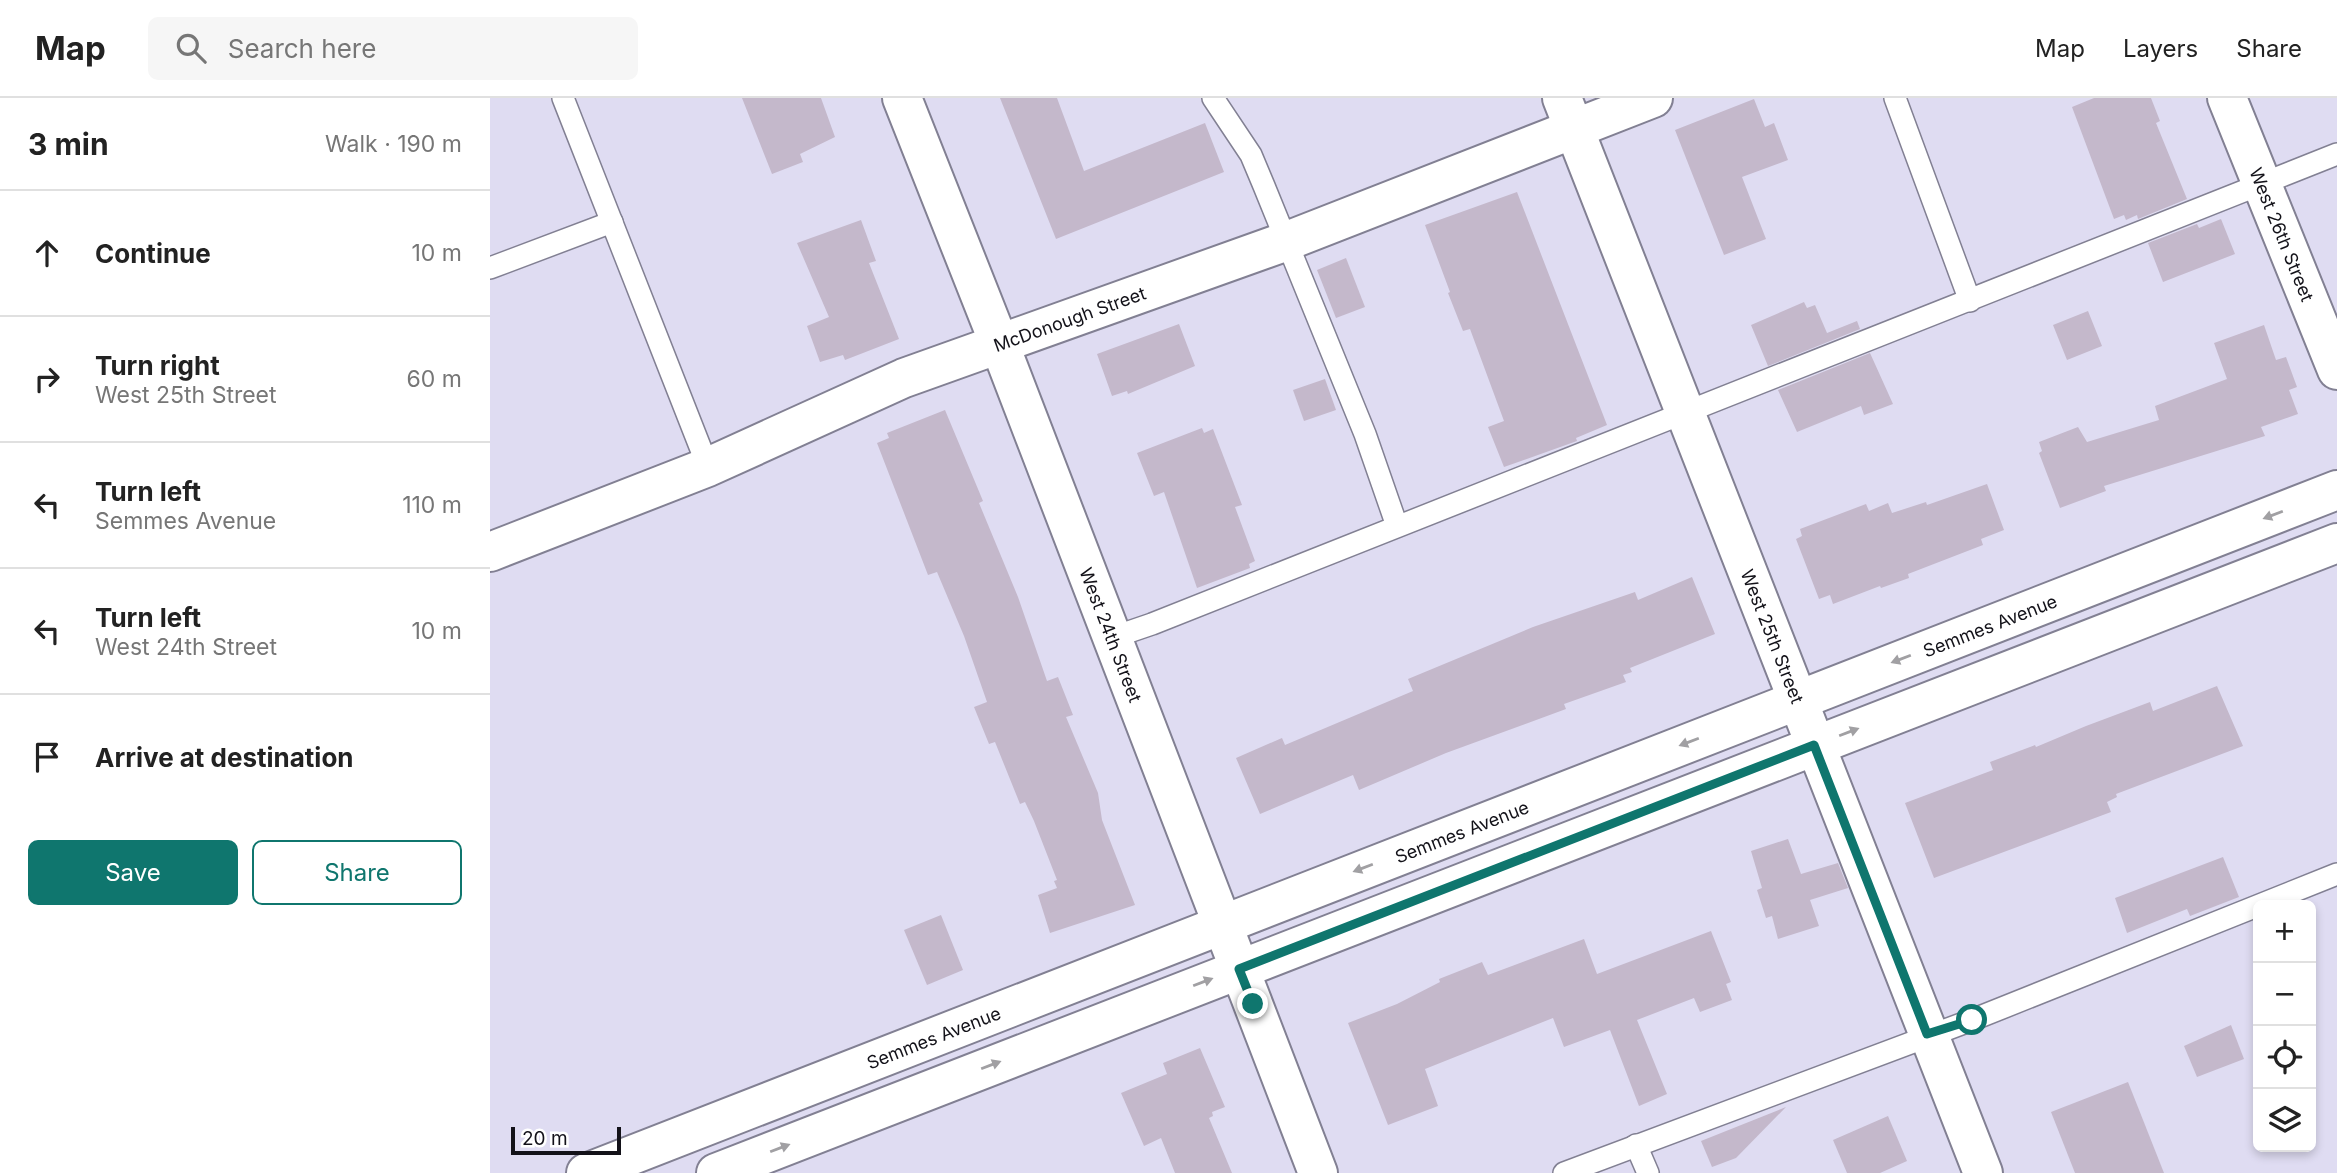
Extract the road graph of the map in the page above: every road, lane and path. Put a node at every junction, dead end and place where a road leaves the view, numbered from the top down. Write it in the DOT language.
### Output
graph roads {
  1 [pos="563,98"];
  2 [pos="901,98"];
  3 [pos="1213,98"];
  4 [pos="1653,98"];
  5 [pos="1895,98"];
  6 [pos="2227,98"];
  7 [pos="1568,114"];
  8 [pos="2337,154"];
  9 [pos="2262,183"];
  10 [pos="612,222"];
  11 [pos="1287,241"];
  12 [pos="490,268"];
  13 [pos="1970,301"];
  14 [pos="999,343"];
  15 [pos="2337,370"];
  16 [pos="1686,414"];
  17 [pos="708,467"];
  18 [pos="2337,491"];
  19 [pos="1398,526"];
  20 [pos="2337,543"];
  21 [pos="490,552"];
  22 [pos="1111,638"];
  23 [pos="1798,700"];
  24 [pos="1814,745"];
  25 [pos="2337,874"];
  26 [pos="1221,924"];
  27 [pos="1239,969"];
  28 [pos="1927,1034"];
  29 [pos="1636,1145"];
  30 [pos="586,1173"];
  31 [pos="716,1173"];
  32 [pos="1318,1173"];
  33 [pos="1564,1173"];
  34 [pos="1648,1173"];
  35 [pos="1983,1173"];
  1 -- 10 [label="lane"];
  2 -- 14 [label="street, West 24th Street"];
  3 -- 11 [label="lane"];
  4 -- 7 [label="street, McDonough Street"];
  5 -- 13 [label="lane"];
  6 -- 9 [label="street, West 26th Street"];
  7 -- 11 [label="street, McDonough Street"];
  7 -- 16 [label="street, West 25th Street"];
  8 -- 9 [label="lane"];
  9 -- 13 [label="lane"];
  9 -- 15 [label="street, West 26th Street"];
  10 -- 12 [label="lane"];
  10 -- 17 [label="lane"];
  11 -- 14 [label="street, McDonough Street"];
  11 -- 19 [label="lane"];
  13 -- 16 [label="lane"];
  14 -- 17 [label="street, McDonough Street"];
  14 -- 22 [label="street, West 24th Street"];
  16 -- 19 [label="lane"];
  16 -- 23 [label="street, West 25th Street"];
  17 -- 21 [label="street, McDonough Street"];
  18 -- 23 [label="street, Semmes Avenue, one-way"];
  19 -- 22 [label="lane"];
  24 -- 20 [label="street, one-way"];
  22 -- 26 [label="street, West 24th Street"];
  23 -- 24 [label="street, West 25th Street"];
  23 -- 26 [label="street, Semmes Avenue, one-way"];
  24 -- 27 [label="street"];
  24 -- 28 [label="street, West 25th Street"];
  25 -- 28 [label="lane"];
  26 -- 27 [label="street, West 24th Street"];
  26 -- 30 [label="street, Semmes Avenue"];
  31 -- 27 [label="street, one-way"];
  27 -- 32 [label="street, West 24th Street"];
  28 -- 29 [label="lane"];
  28 -- 35 [label="street, West 25th Street"];
  29 -- 33 [label="lane"];
  29 -- 34 [label="lane"];
}
